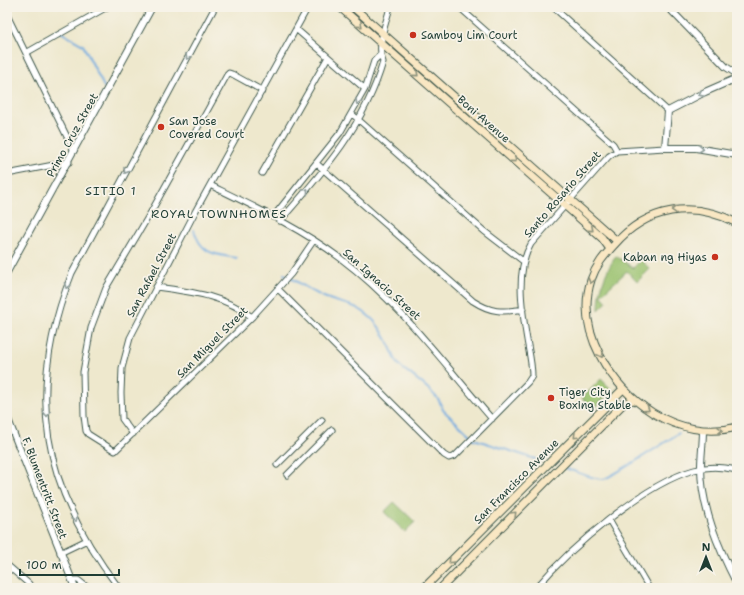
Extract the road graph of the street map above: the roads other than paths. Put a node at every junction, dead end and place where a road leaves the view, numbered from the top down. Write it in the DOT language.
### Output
graph roads {
  1 [pos="107,7"];
  2 [pos="152,7"];
  3 [pos="215,7"];
  4 [pos="308,7"];
  5 [pos="340,7"];
  6 [pos="353,7"];
  7 [pos="390,7"];
  8 [pos="459,7"];
  9 [pos="553,7"];
  10 [pos="668,7"];
  11 [pos="7,15"];
  12 [pos="296,29"];
  13 [pos="383,34"];
  14 [pos="381,43"];
  15 [pos="26,53"];
  16 [pos="380,55"];
  17 [pos="328,57"];
  18 [pos="737,74"];
  19 [pos="737,78"];
  20 [pos="365,89"];
  21 [pos="263,91"];
  22 [pos="668,111"];
  23 [pos="352,114"];
  24 [pos="359,121"];
  25 [pos="665,148"];
  26 [pos="74,151"];
  27 [pos="618,151"];
  28 [pos="737,155"];
  29 [pos="68,162"];
  30 [pos="317,164"];
  31 [pos="324,170"];
  32 [pos="262,173"];
  33 [pos="7,174"];
  34 [pos="210,185"];
  35 [pos="570,198"];
  36 [pos="564,204"];
  37 [pos="273,216"];
  38 [pos="280,221"];
  39 [pos="737,223"];
  40 [pos="314,240"];
  41 [pos="618,241"];
  42 [pos="610,249"];
  43 [pos="523,262"];
  44 [pos="7,271"];
  45 [pos="156,287"];
  46 [pos="278,289"];
  47 [pos="522,309"];
  48 [pos="252,317"];
  49 [pos="623,389"];
  50 [pos="634,400"];
  51 [pos="7,417"];
  52 [pos="492,419"];
  53 [pos="322,420"];
  54 [pos="737,427"];
  55 [pos="332,430"];
  56 [pos="704,430"];
  57 [pos="133,434"];
  58 [pos="277,465"];
  59 [pos="701,468"];
  60 [pos="737,470"];
  61 [pos="287,475"];
  62 [pos="609,520"];
  63 [pos="87,540"];
  64 [pos="60,553"];
  65 [pos="7,565"];
  66 [pos="72,580"];
  67 [pos="737,584"];
  68 [pos="28,588"];
  69 [pos="75,588"];
  70 [pos="88,588"];
  71 [pos="119,588"];
  72 [pos="424,588"];
  73 [pos="441,588"];
  74 [pos="536,588"];
  75 [pos="648,588"];
  1 -- 15 [label="street"];
  2 -- 26 [label="street, Primo Cruz Street"];
  3 -- 63 [label="street, one-way"];
  4 -- 12 [label="street, San Rafael Street"];
  5 -- 14 [label="main road, Boni Avenue, one-way"];
  6 -- 13 [label="main road, Boni Avenue"];
  7 -- 13 [label="street"];
  8 -- 27 [label="street"];
  9 -- 22 [label="street"];
  10 -- 18 [label="street"];
  11 -- 15 [label="street"];
  12 -- 17 [label="street"];
  12 -- 21 [label="street, San Rafael Street"];
  13 -- 14 [label="street"];
  13 -- 35 [label="main road, Boni Avenue"];
  14 -- 16 [label="street"];
  14 -- 36 [label="main road, Boni Avenue, one-way"];
  15 -- 26 [label="street"];
  16 -- 20 [label="street"];
  16 -- 24 [label="street"];
  17 -- 20 [label="street"];
  17 -- 32 [label="street"];
  19 -- 22 [label="street, one-way"];
  20 -- 23 [label="street, one-way"];
  21 -- 34 [label="street, San Rafael Street"];
  21 -- 57 [label="street, San Miguel Street"];
  22 -- 25 [label="street"];
  23 -- 24 [label="street"];
  23 -- 30 [label="street"];
  24 -- 31 [label="street"];
  24 -- 43 [label="street"];
  25 -- 27 [label="street, Santo Rosario Street"];
  25 -- 28 [label="street, Santo Rosario Street, one-way"];
  26 -- 29 [label="street, Primo Cruz Street"];
  27 -- 35 [label="street, Santo Rosario Street"];
  29 -- 33 [label="street"];
  29 -- 44 [label="street, Primo Cruz Street"];
  30 -- 31 [label="street"];
  30 -- 37 [label="street"];
  38 -- 31 [label="street, one-way"];
  31 -- 47 [label="street"];
  34 -- 37 [label="street, San Ignacio Street"];
  34 -- 45 [label="street, San Rafael Street"];
  35 -- 36 [label="street, Santo Rosario Street"];
  35 -- 41 [label="main road, Boni Avenue"];
  36 -- 42 [label="main road, Boni Avenue, one-way"];
  36 -- 43 [label="street, Santo Rosario Street"];
  37 -- 38 [label="street, San Ignacio Street"];
  38 -- 40 [label="street, San Ignacio Street"];
  39 -- 41 [label="main road, one-way"];
  40 -- 46 [label="street, San Miguel Street"];
  40 -- 52 [label="street, San Ignacio Street"];
  41 -- 42 [label="main road"];
  42 -- 49 [label="main road, one-way"];
  43 -- 47 [label="street, Santo Rosario Street"];
  45 -- 48 [label="street"];
  45 -- 57 [label="street, San Rafael Street"];
  46 -- 48 [label="street, San Miguel Street"];
  46 -- 52 [label="street, Santo Rosario Street"];
  47 -- 52 [label="street, Santo Rosario Street"];
  48 -- 57 [label="street, San Miguel Street"];
  49 -- 50 [label="main road"];
  49 -- 72 [label="main road, San Francisco Avenue, one-way"];
  50 -- 56 [label="main road, one-way"];
  73 -- 50 [label="main road, San Francisco Avenue, one-way"];
  51 -- 64 [label="street, F. Blumentritt Street"];
  53 -- 58 [label="street"];
  56 -- 54 [label="main road, one-way"];
  55 -- 61 [label="street"];
  56 -- 59 [label="street"];
  59 -- 60 [label="street"];
  59 -- 62 [label="street"];
  59 -- 67 [label="street"];
  62 -- 74 [label="street"];
  62 -- 75 [label="street"];
  63 -- 64 [label="street"];
  63 -- 71 [label="street"];
  64 -- 66 [label="street, F. Blumentritt Street"];
  65 -- 68 [label="street"];
  66 -- 69 [label="street, F. Blumentritt Street"];
  66 -- 70 [label="street"];
}
